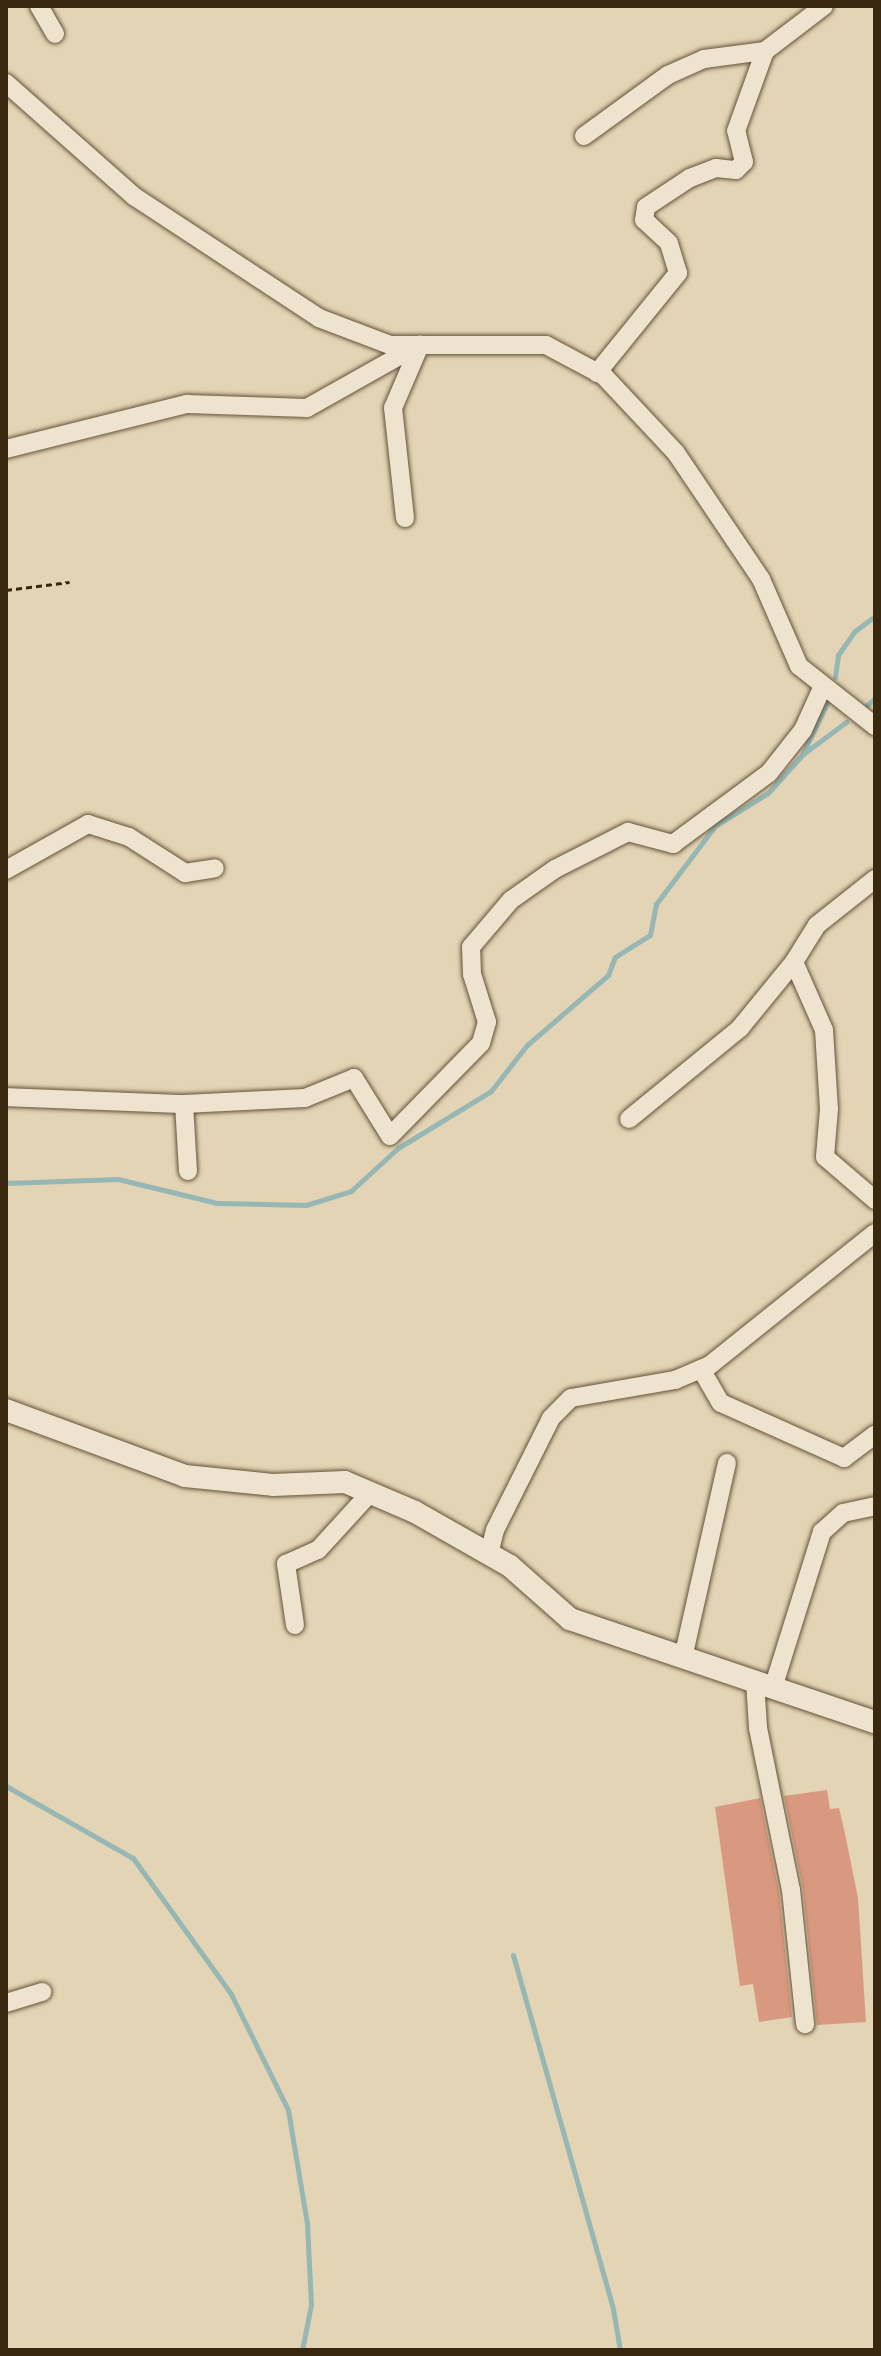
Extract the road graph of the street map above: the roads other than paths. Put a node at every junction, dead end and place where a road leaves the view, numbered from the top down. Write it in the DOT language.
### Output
graph roads {
  1 [pos="39,6"];
  2 [pos="824,6"];
  3 [pos="55,34"];
  4 [pos="765,51"];
  5 [pos="6,83"];
  6 [pos="584,136"];
  7 [pos="420,345"];
  8 [pos="597,373"];
  9 [pos="6,449"];
  10 [pos="405,518"];
  11 [pos="823,686"];
  12 [pos="875,726"];
  13 [pos="215,868"];
  14 [pos="6,870"];
  15 [pos="875,879"];
  16 [pos="794,962"];
  17 [pos="6,1097"];
  18 [pos="184,1104"];
  19 [pos="629,1119"];
  20 [pos="188,1171"];
  21 [pos="875,1200"];
  22 [pos="875,1233"];
  23 [pos="701,1369"];
  24 [pos="6,1410"];
  25 [pos="875,1435"];
  26 [pos="727,1463"];
  27 [pos="370,1493"];
  28 [pos="875,1506"];
  29 [pos="489,1554"];
  30 [pos="295,1625"];
  31 [pos="683,1658"];
  32 [pos="764,1684"];
  33 [pos="875,1722"];
  34 [pos="42,1992"];
  35 [pos="6,2003"];
  36 [pos="805,2024"];
  1 -- 3 [label="street"];
  2 -- 4 [label="street"];
  4 -- 6 [label="street"];
  4 -- 8 [label="street"];
  5 -- 7 [label="street"];
  7 -- 8 [label="street"];
  7 -- 9 [label="street"];
  7 -- 10 [label="street"];
  8 -- 11 [label="street"];
  11 -- 12 [label="street"];
  11 -- 18 [label="street"];
  13 -- 14 [label="street"];
  15 -- 16 [label="street"];
  16 -- 19 [label="street"];
  16 -- 21 [label="street"];
  17 -- 18 [label="street"];
  18 -- 20 [label="street"];
  22 -- 23 [label="street"];
  23 -- 25 [label="street"];
  23 -- 29 [label="street"];
  24 -- 27 [label="street"];
  26 -- 31 [label="street"];
  27 -- 29 [label="street"];
  27 -- 30 [label="street"];
  28 -- 32 [label="street"];
  29 -- 31 [label="street"];
  31 -- 32 [label="street"];
  32 -- 33 [label="street"];
  32 -- 36 [label="street"];
  34 -- 35 [label="street"];
}
